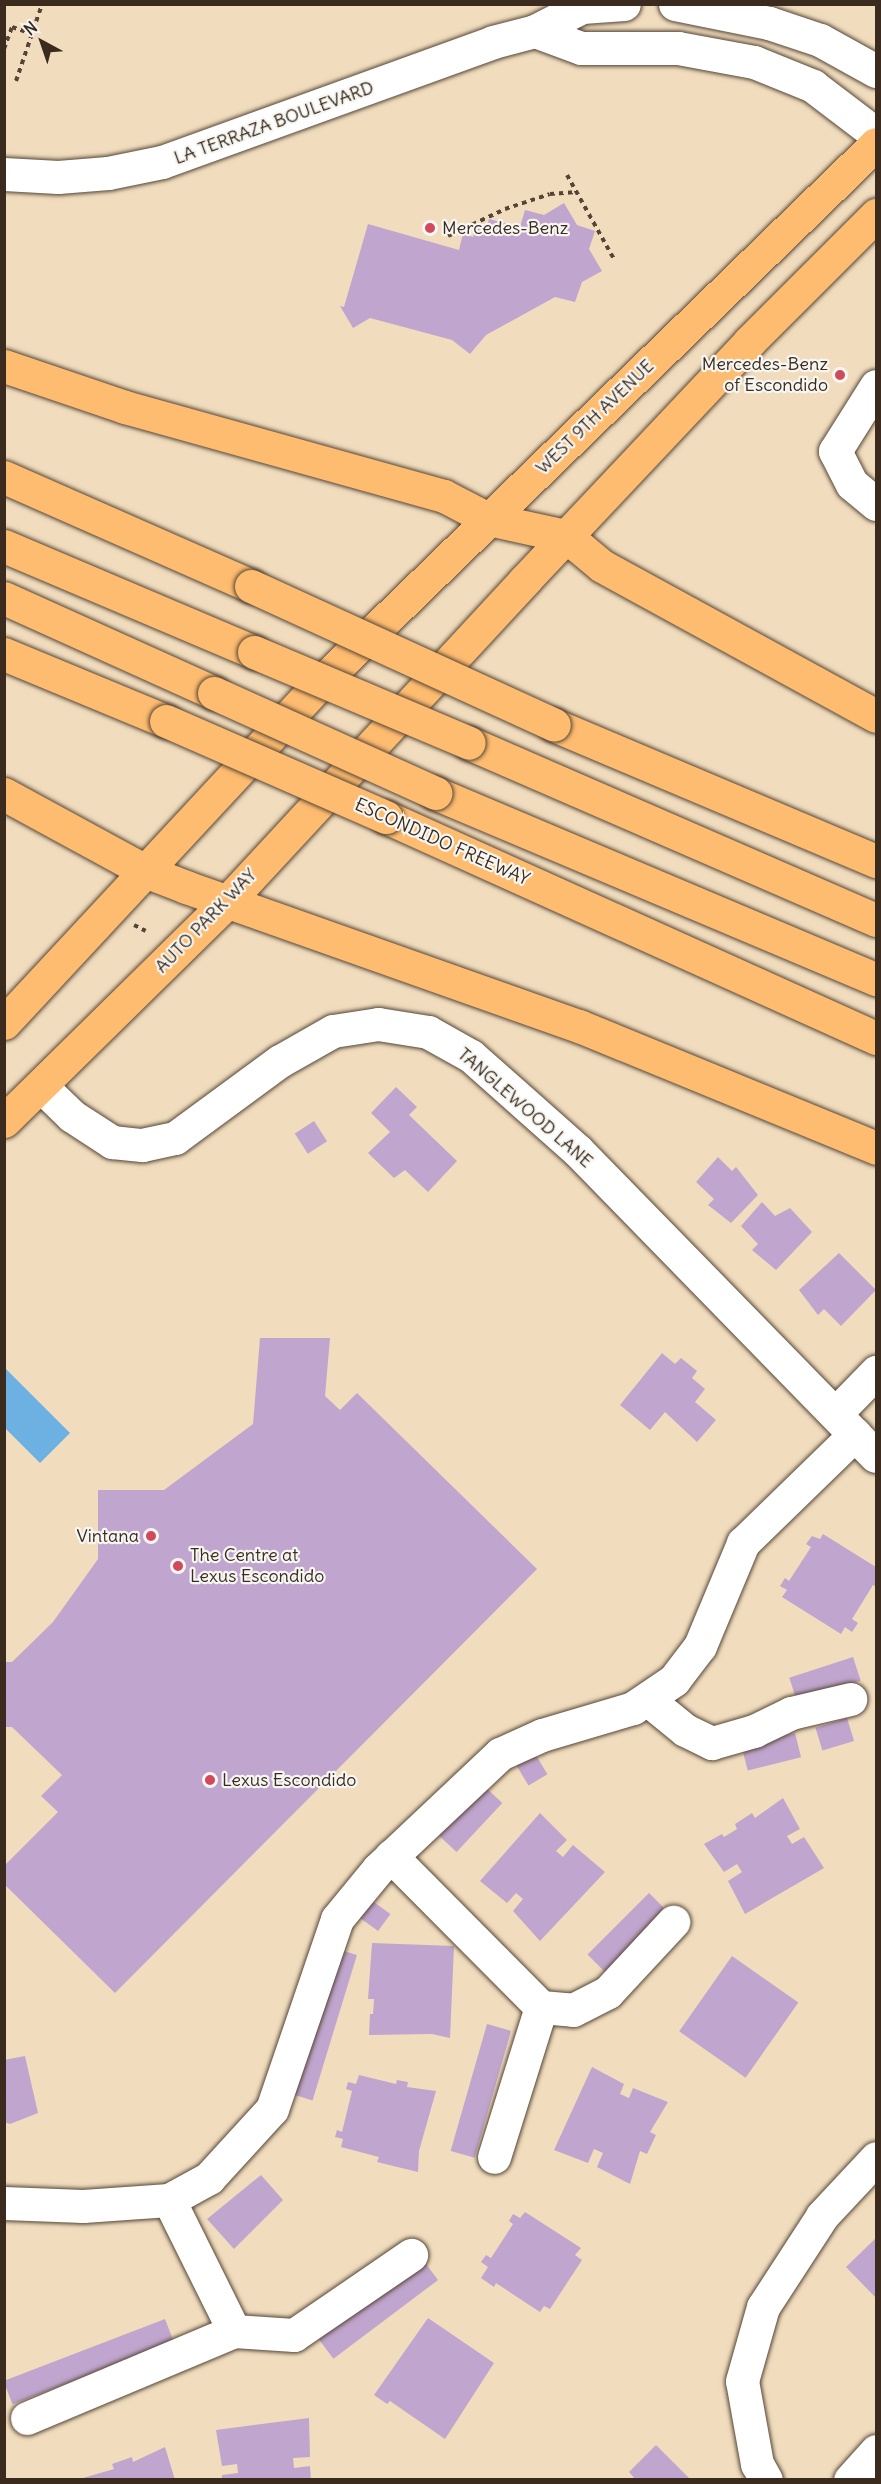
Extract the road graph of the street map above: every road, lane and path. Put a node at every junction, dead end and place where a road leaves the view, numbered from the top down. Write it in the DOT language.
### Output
graph roads {
  1 [pos="42,4"];
  2 [pos="624,4"];
  3 [pos="675,4"];
  4 [pos="535,31"];
  5 [pos="32,34"];
  6 [pos="4,49"];
  7 [pos="876,71"];
  8 [pos="16,81"];
  9 [pos="876,134"];
  10 [pos="876,144"];
  11 [pos="4,174"];
  12 [pos="567,175"];
  13 [pos="577,192"];
  14 [pos="876,216"];
  15 [pos="448,236"];
  16 [pos="615,261"];
  17 [pos="4,366"];
  18 [pos="876,386"];
  19 [pos="4,477"];
  20 [pos="876,504"];
  21 [pos="488,519"];
  22 [pos="566,536"];
  23 [pos="4,546"];
  24 [pos="4,598"];
  25 [pos="4,654"];
  26 [pos="876,717"];
  27 [pos="4,795"];
  28 [pos="876,861"];
  29 [pos="146,871"];
  30 [pos="227,902"];
  31 [pos="876,920"];
  32 [pos="876,980"];
  33 [pos="4,1023"];
  34 [pos="876,1038"];
  35 [pos="41,1086"];
  36 [pos="4,1121"];
  37 [pos="876,1148"];
  38 [pos="876,1372"];
  39 [pos="856,1434"];
  40 [pos="647,1699"];
  41 [pos="850,1699"];
  42 [pos="391,1856"];
  43 [pos="673,1922"];
  44 [pos="542,2007"];
  45 [pos="494,2157"];
  46 [pos="876,2158"];
  47 [pos="169,2200"];
  48 [pos="4,2203"];
  49 [pos="411,2255"];
  50 [pos="234,2331"];
  51 [pos="27,2418"];
  52 [pos="876,2451"];
  53 [pos="766,2480"];
  54 [pos="850,2480"];
  1 -- 5 [label="path"];
  2 -- 4 [label="street, LA TERRAZA BOULEVARD"];
  3 -- 7 [label="street"];
  4 -- 9 [label="street"];
  4 -- 11 [label="street, LA TERRAZA BOULEVARD"];
  5 -- 6 [label="path"];
  5 -- 8 [label="path"];
  10 -- 21 [label="main road, WEST 9TH AVENUE"];
  12 -- 13 [label="path"];
  13 -- 15 [label="path"];
  13 -- 16 [label="path"];
  14 -- 22 [label="main road"];
  17 -- 21 [label="main road"];
  18 -- 20 [label="street"];
  19 -- 28 [label="main road, bridge"];
  21 -- 22 [label="main road"];
  21 -- 29 [label="main road, WEST 9TH AVENUE"];
  22 -- 26 [label="main road"];
  22 -- 30 [label="main road, AUTO PARK WAY"];
  23 -- 31 [label="main road, bridge"];
  24 -- 32 [label="main road, bridge"];
  25 -- 34 [label="main road, ESCONDIDO FREEWAY, bridge"];
  27 -- 29 [label="main road"];
  29 -- 30 [label="main road"];
  29 -- 33 [label="main road"];
  30 -- 35 [label="main road, AUTO PARK WAY"];
  30 -- 37 [label="main road"];
  35 -- 36 [label="main road, AUTO PARK WAY"];
  35 -- 39 [label="street, TANGLEWOOD LANE"];
  38 -- 39 [label="street"];
  39 -- 40 [label="street"];
  40 -- 41 [label="street"];
  40 -- 42 [label="street"];
  42 -- 44 [label="street"];
  42 -- 47 [label="street"];
  43 -- 44 [label="street"];
  44 -- 45 [label="street"];
  46 -- 53 [label="street"];
  47 -- 48 [label="street"];
  47 -- 50 [label="street"];
  49 -- 50 [label="street"];
  50 -- 51 [label="street"];
  52 -- 54 [label="street"];
}
